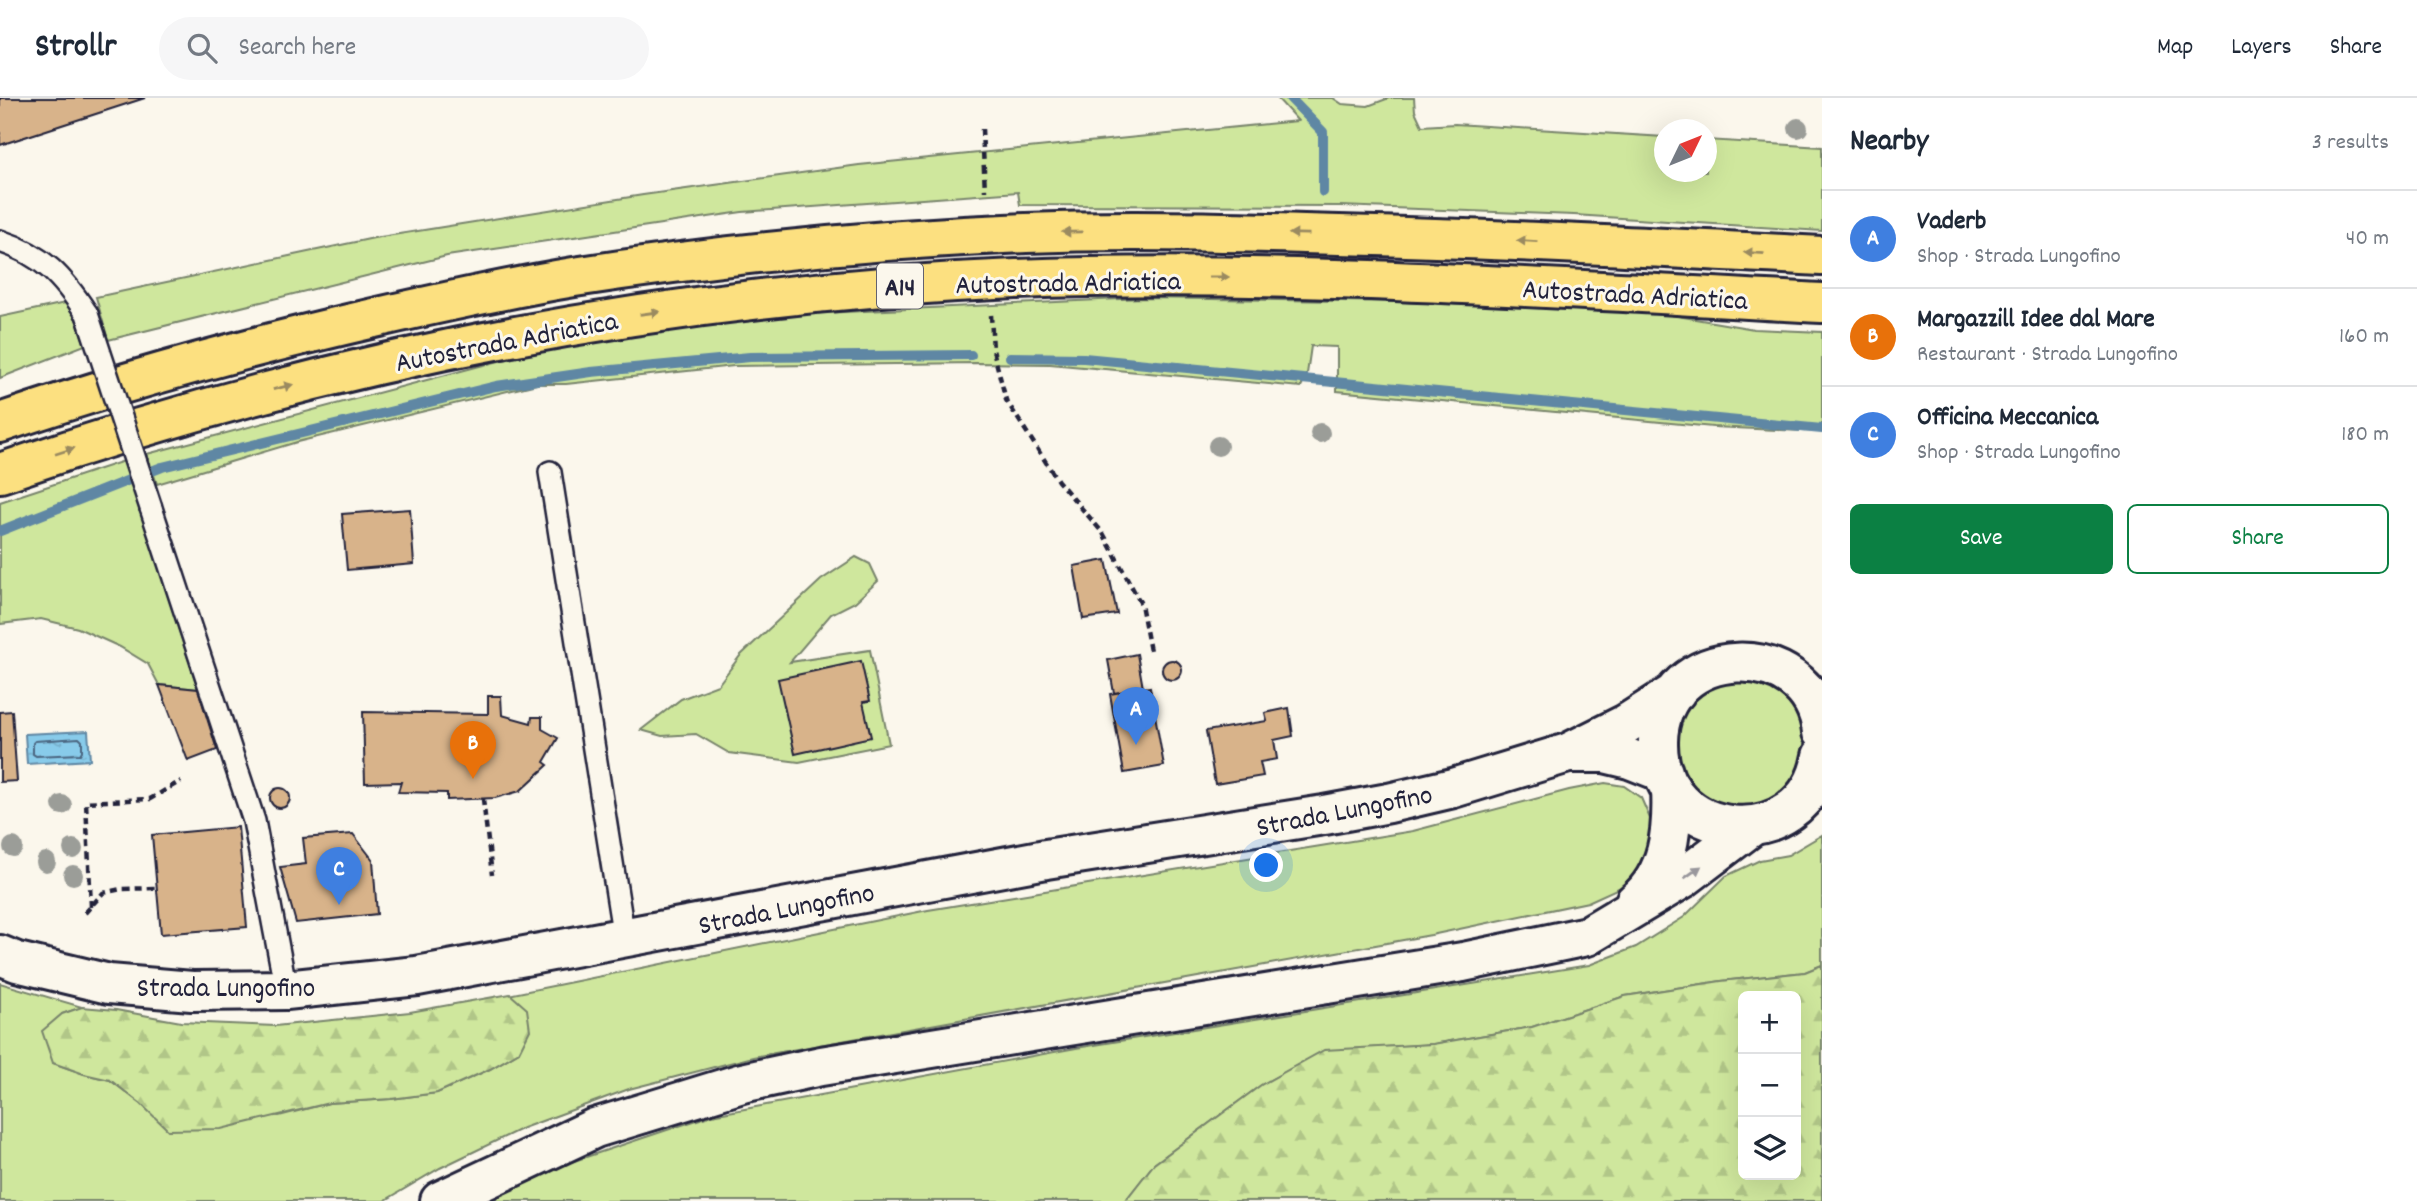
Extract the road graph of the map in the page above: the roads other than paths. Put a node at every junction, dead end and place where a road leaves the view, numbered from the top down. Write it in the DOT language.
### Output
graph roads {
  1 [pos="0,241"];
  2 [pos="1822,256"];
  3 [pos="1822,303"];
  4 [pos="0,423"];
  5 [pos="550,472"];
  6 [pos="0,473"];
  7 [pos="1770,667"];
  8 [pos="1822,668"];
  9 [pos="1676,692"];
  10 [pos="1822,732"];
  11 [pos="1568,753"];
  12 [pos="1822,756"];
  13 [pos="1667,780"];
  14 [pos="1752,826"];
  15 [pos="1614,920"];
  16 [pos="624,939"];
  17 [pos="0,955"];
  18 [pos="286,990"];
  19 [pos="440,1201"];
  1 -- 18 [label="lane, bridge"];
  2 -- 4 [label="highway, Autostrada Adriatica / A14, one-way"];
  6 -- 3 [label="highway, Autostrada Adriatica / A14, one-way"];
  5 -- 16 [label="lane"];
  7 -- 8 [label="main road"];
  7 -- 9 [label="main road, Strada Lungofino"];
  7 -- 10 [label="main road"];
  9 -- 11 [label="main road, Strada Lungofino"];
  9 -- 13 [label="main road"];
  11 -- 13 [label="main road, Strada Lungofino"];
  11 -- 16 [label="main road, Strada Lungofino"];
  12 -- 14 [label="main road"];
  13 -- 14 [label="main road"];
  13 -- 15 [label="main road"];
  15 -- 14 [label="main road, one-way"];
  15 -- 19 [label="main road"];
  16 -- 18 [label="main road, Strada Lungofino"];
  17 -- 18 [label="main road, Strada Lungofino"];
}
